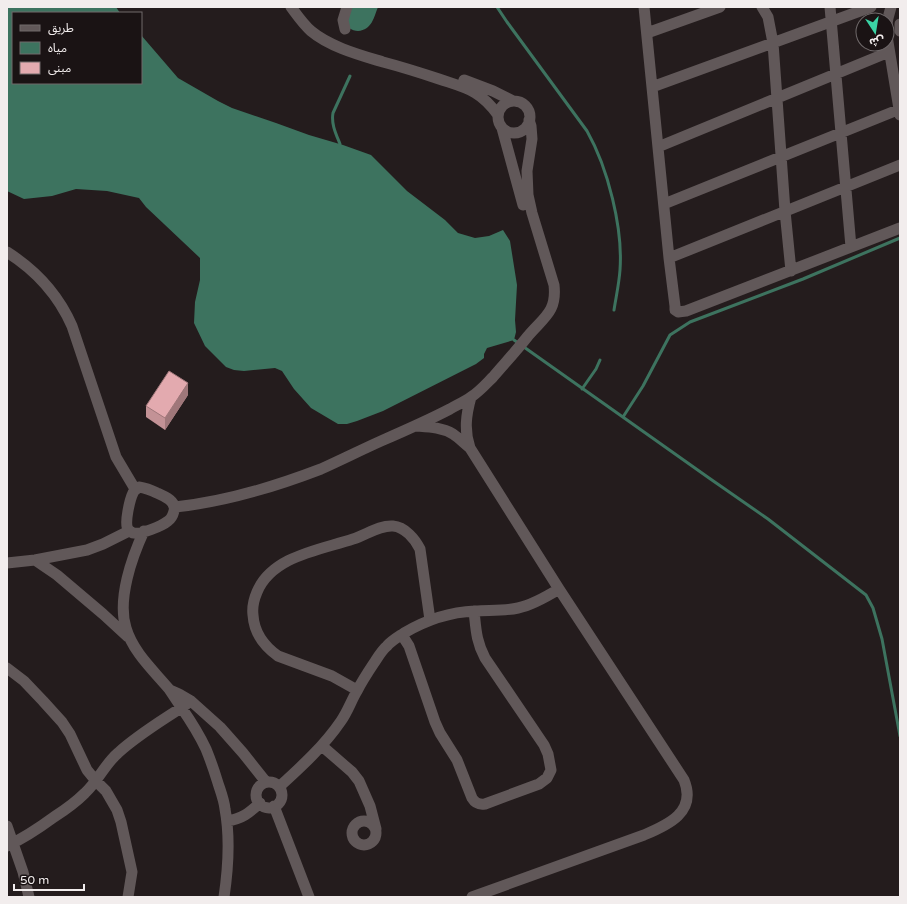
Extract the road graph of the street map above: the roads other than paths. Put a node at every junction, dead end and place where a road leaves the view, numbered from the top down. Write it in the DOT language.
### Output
graph roads {
  1 [pos="291,7"];
  2 [pos="299,7"];
  3 [pos="346,7"];
  4 [pos="644,7"];
  5 [pos="720,7"];
  6 [pos="762,7"];
  7 [pos="830,7"];
  8 [pos="871,7"];
  9 [pos="707,9"];
  10 [pos="832,21"];
  11 [pos="900,24"];
  12 [pos="345,29"];
  13 [pos="900,31"];
  14 [pos="647,33"];
  15 [pos="773,43"];
  16 [pos="889,52"];
  17 [pos="836,74"];
  18 [pos="652,87"];
  19 [pos="777,98"];
  20 [pos="512,101"];
  21 [pos="900,111"];
  22 [pos="498,115"];
  23 [pos="529,120"];
  24 [pos="502,128"];
  25 [pos="841,133"];
  26 [pos="658,147"];
  27 [pos="782,156"];
  28 [pos="900,165"];
  29 [pos="846,187"];
  30 [pos="664,204"];
  31 [pos="785,211"];
  32 [pos="900,228"];
  33 [pos="851,247"];
  34 [pos="7,252"];
  35 [pos="669,258"];
  36 [pos="791,271"];
  37 [pos="532,332"];
  38 [pos="471,397"];
  39 [pos="416,426"];
  40 [pos="470,448"];
  41 [pos="136,490"];
  42 [pos="175,507"];
  43 [pos="129,531"];
  44 [pos="144,531"];
  45 [pos="35,560"];
  46 [pos="7,563"];
  47 [pos="558,589"];
  48 [pos="474,611"];
  49 [pos="430,620"];
  50 [pos="402,635"];
  51 [pos="130,639"];
  52 [pos="7,668"];
  53 [pos="170,690"];
  54 [pos="357,690"];
  55 [pos="191,701"];
  56 [pos="181,708"];
  57 [pos="322,746"];
  58 [pos="96,781"];
  59 [pos="266,782"];
  60 [pos="279,787"];
  61 [pos="260,803"];
  62 [pos="274,806"];
  63 [pos="370,806"];
  64 [pos="227,821"];
  65 [pos="361,821"];
  66 [pos="7,826"];
  67 [pos="376,829"];
  68 [pos="10,845"];
  69 [pos="29,897"];
  70 [pos="128,897"];
  71 [pos="224,897"];
  72 [pos="310,897"];
  73 [pos="472,897"];
  1 -- 22 [label="street"];
  2 -- 20 [label="street"];
  3 -- 12 [label="street"];
  4 -- 14 [label="street"];
  5 -- 9 [label="street"];
  6 -- 15 [label="street"];
  7 -- 10 [label="street"];
  8 -- 10 [label="street"];
  9 -- 14 [label="street"];
  10 -- 15 [label="street"];
  10 -- 17 [label="street"];
  11 -- 13 [label="street"];
  14 -- 18 [label="street"];
  15 -- 18 [label="street"];
  15 -- 19 [label="street"];
  16 -- 17 [label="street"];
  16 -- 21 [label="street"];
  17 -- 19 [label="street"];
  17 -- 25 [label="street"];
  18 -- 26 [label="street"];
  19 -- 26 [label="street"];
  19 -- 27 [label="street"];
  20 -- 22 [label="street"];
  20 -- 23 [label="street"];
  21 -- 25 [label="street"];
  22 -- 24 [label="street"];
  23 -- 24 [label="street"];
  23 -- 37 [label="street"];
  24 -- 37 [label="street"];
  25 -- 27 [label="street"];
  25 -- 29 [label="street"];
  26 -- 30 [label="street"];
  27 -- 30 [label="street"];
  27 -- 31 [label="street"];
  28 -- 29 [label="street"];
  29 -- 31 [label="street"];
  29 -- 33 [label="street"];
  30 -- 35 [label="street"];
  31 -- 35 [label="street"];
  31 -- 36 [label="street"];
  32 -- 33 [label="street"];
  33 -- 36 [label="street"];
  34 -- 41 [label="street"];
  35 -- 36 [label="street"];
  37 -- 38 [label="street"];
  38 -- 39 [label="street"];
  38 -- 40 [label="street"];
  39 -- 40 [label="street"];
  39 -- 42 [label="street"];
  40 -- 47 [label="street"];
  41 -- 42 [label="street"];
  41 -- 43 [label="street"];
  42 -- 44 [label="street"];
  43 -- 44 [label="street"];
  43 -- 45 [label="street"];
  44 -- 51 [label="street"];
  45 -- 46 [label="street"];
  45 -- 51 [label="street"];
  47 -- 48 [label="street"];
  47 -- 73 [label="street"];
  48 -- 49 [label="street"];
  48 -- 50 [label="street"];
  49 -- 50 [label="street"];
  49 -- 54 [label="street"];
  50 -- 54 [label="street"];
  51 -- 53 [label="street"];
  52 -- 58 [label="street"];
  53 -- 55 [label="street"];
  53 -- 56 [label="street"];
  54 -- 57 [label="street"];
  55 -- 56 [label="street"];
  55 -- 59 [label="street"];
  56 -- 58 [label="street"];
  56 -- 64 [label="street"];
  57 -- 60 [label="street"];
  57 -- 63 [label="street"];
  58 -- 68 [label="street"];
  58 -- 70 [label="street"];
  59 -- 60 [label="street"];
  59 -- 61 [label="street"];
  60 -- 62 [label="street"];
  61 -- 62 [label="street"];
  61 -- 64 [label="street"];
  62 -- 72 [label="street"];
  63 -- 65 [label="street"];
  63 -- 67 [label="street"];
  64 -- 71 [label="street"];
  65 -- 67 [label="street"];
  65 -- 67 [label="street"];
  66 -- 68 [label="street"];
  68 -- 69 [label="street"];
}
